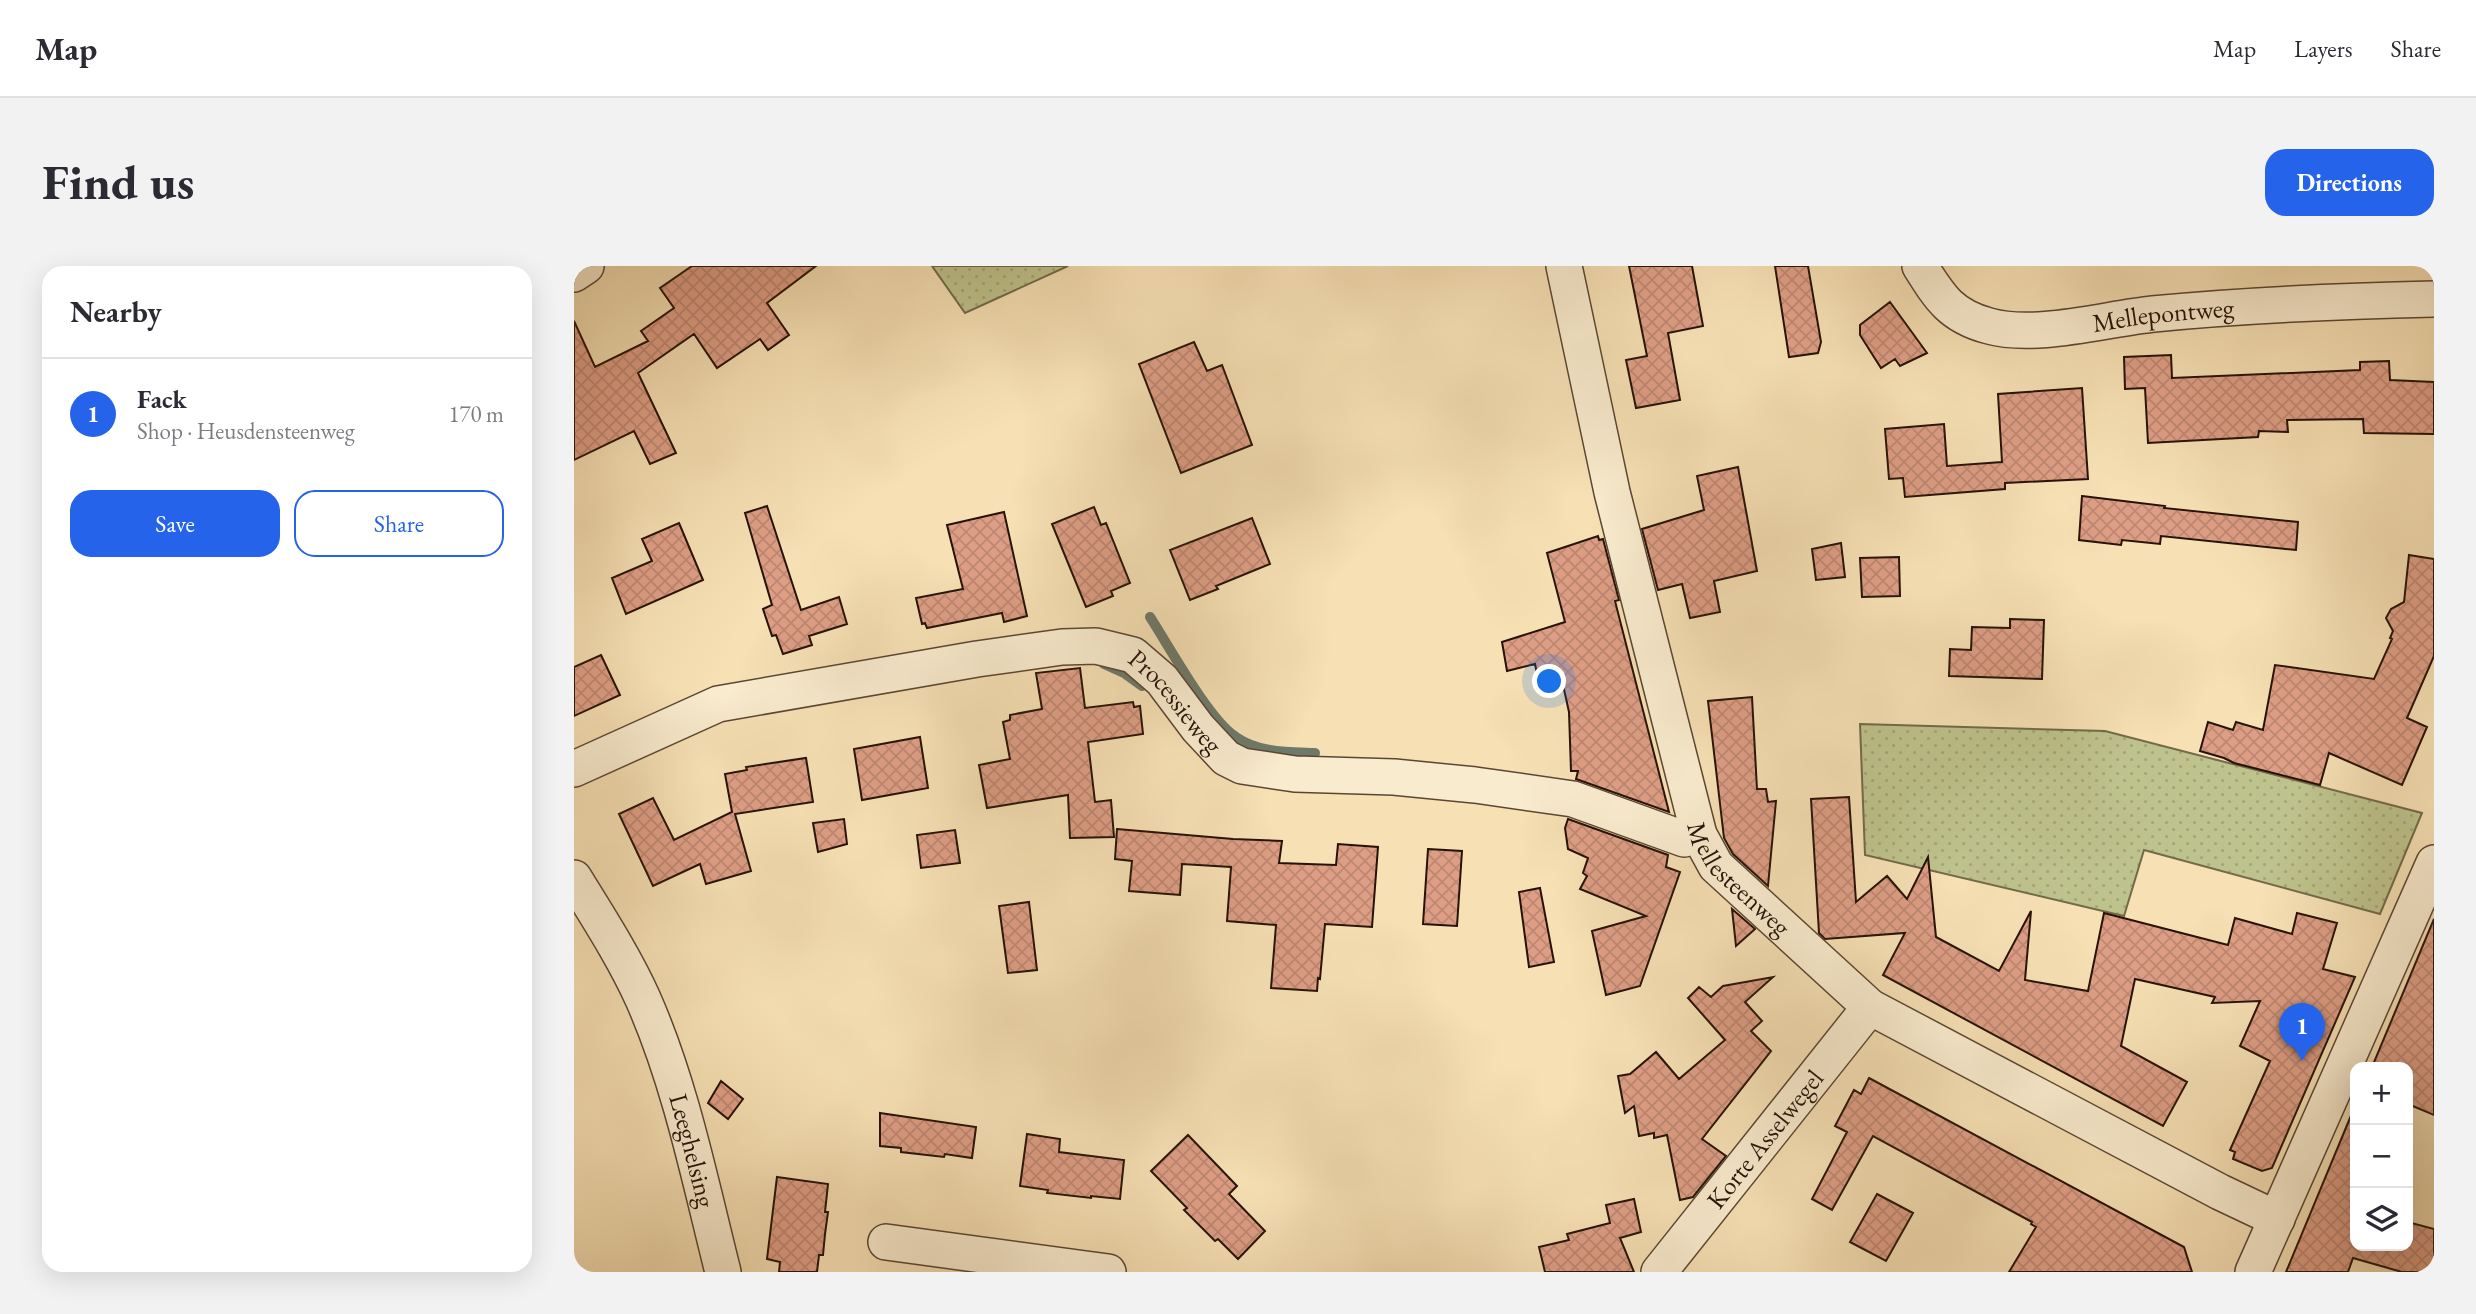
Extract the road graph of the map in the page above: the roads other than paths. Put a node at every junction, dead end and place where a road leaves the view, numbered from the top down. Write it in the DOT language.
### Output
graph roads {
  1 [pos="586,266"];
  2 [pos="1564,266"];
  3 [pos="1920,266"];
  4 [pos="574,274"];
  5 [pos="2434,299"];
  6 [pos="574,769"];
  7 [pos="1699,835"];
  8 [pos="2434,863"];
  9 [pos="574,878"];
  10 [pos="1870,1007"];
  11 [pos="2277,1219"];
  12 [pos="886,1242"];
  13 [pos="723,1272"];
  14 [pos="1108,1272"];
  15 [pos="1659,1272"];
  16 [pos="2253,1272"];
  1 -- 4 [label="street"];
  2 -- 7 [label="street, Mellesteenweg"];
  3 -- 5 [label="street, Mellepontweg"];
  6 -- 7 [label="street, Processieweg"];
  7 -- 10 [label="street, Mellesteenweg"];
  8 -- 11 [label="street"];
  9 -- 13 [label="street, Leeghelsing"];
  10 -- 11 [label="street, Mellesteenweg"];
  10 -- 15 [label="street, Korte Asselwegel"];
  11 -- 16 [label="street"];
  12 -- 14 [label="street"];
}
